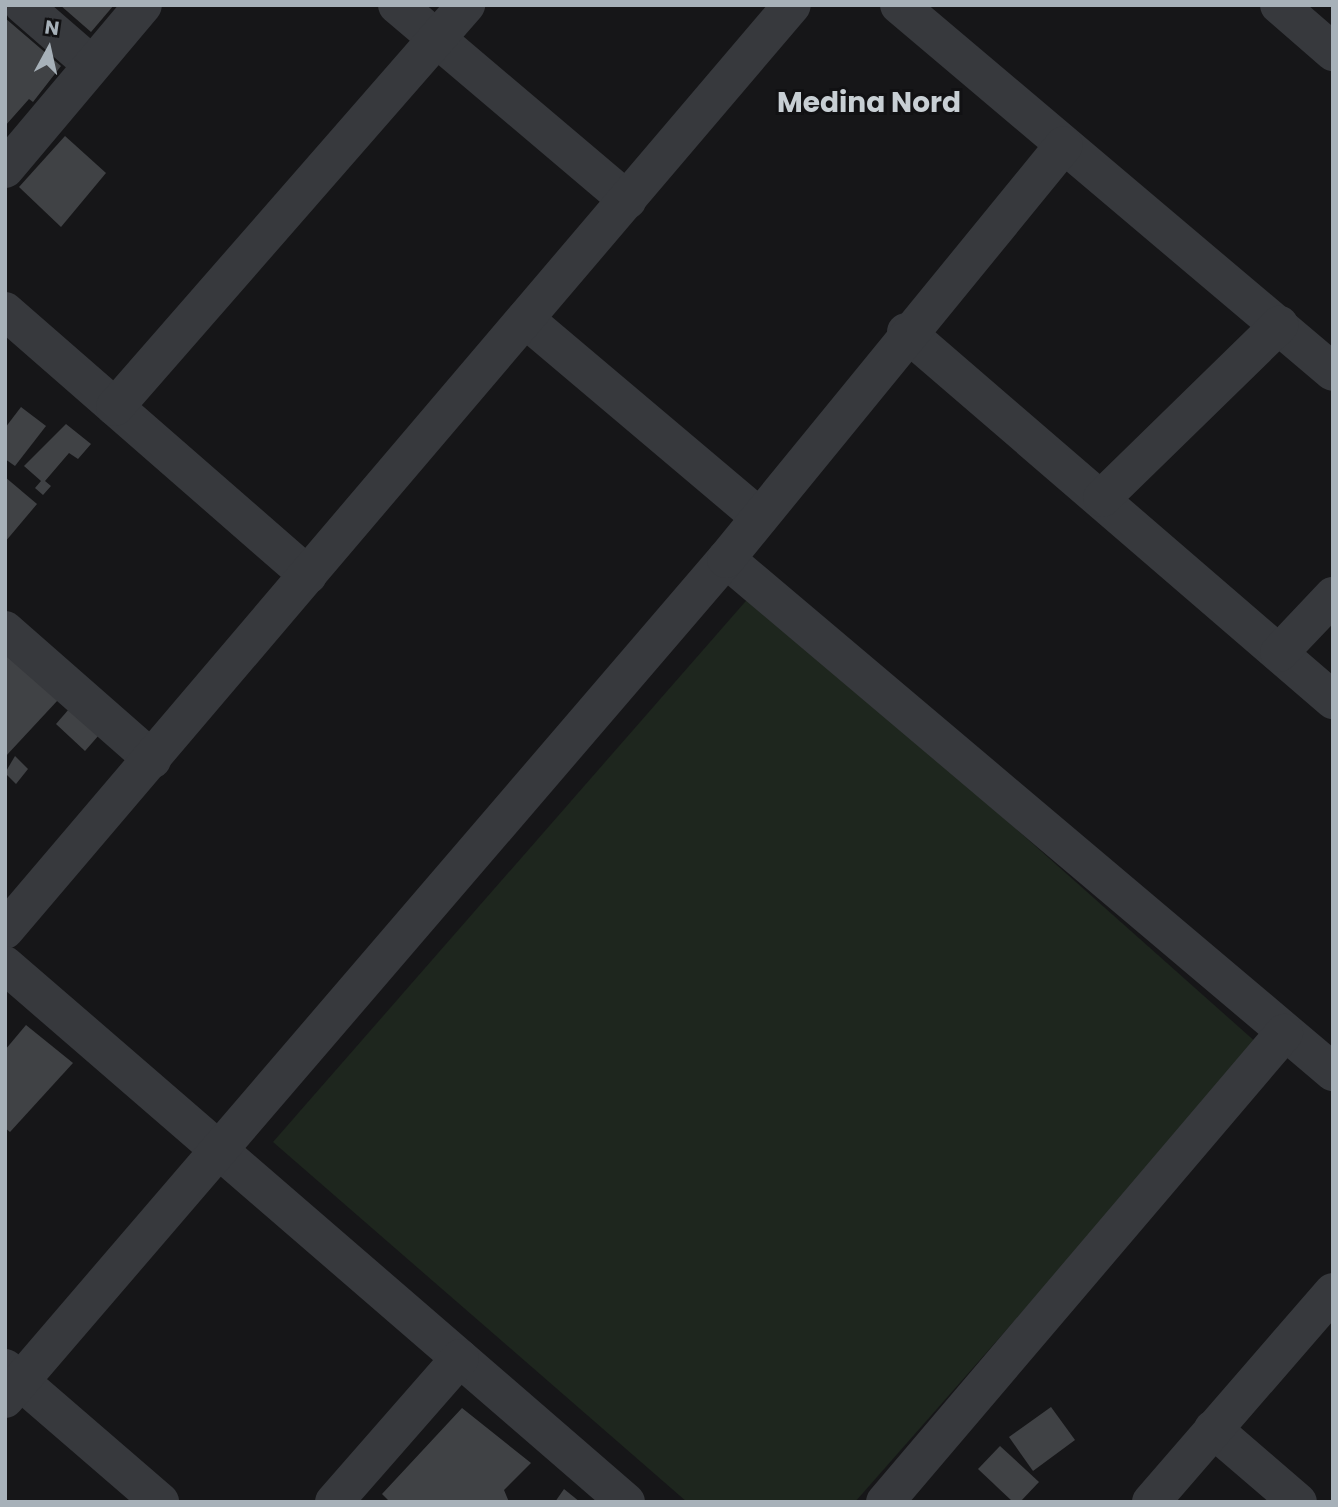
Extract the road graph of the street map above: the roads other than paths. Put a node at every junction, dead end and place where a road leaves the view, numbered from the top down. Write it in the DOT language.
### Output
graph roads {
  1 [pos="23,5"];
  2 [pos="143,5"];
  3 [pos="397,5"];
  4 [pos="466,5"];
  5 [pos="792,5"];
  6 [pos="899,5"];
  7 [pos="1279,5"];
  8 [pos="439,39"];
  9 [pos="1333,52"];
  10 [pos="92,65"];
  11 [pos="1064,145"];
  12 [pos="5,169"];
  13 [pos="627,200"];
  14 [pos="5,311"];
  15 [pos="525,320"];
  16 [pos="1279,325"];
  17 [pos="906,332"];
  18 [pos="1333,372"];
  19 [pos="115,407"];
  20 [pos="1102,498"];
  21 [pos="759,517"];
  22 [pos="726,559"];
  23 [pos="308,575"];
  24 [pos="1333,596"];
  25 [pos="5,630"];
  26 [pos="1279,653"];
  27 [pos="1333,700"];
  28 [pos="152,759"];
  29 [pos="5,930"];
  30 [pos="5,965"];
  31 [pos="1284,1034"];
  32 [pos="1332,1069"];
  33 [pos="217,1148"];
  34 [pos="1333,1292"];
  35 [pos="460,1358"];
  36 [pos="10,1383"];
  37 [pos="1213,1429"];
  38 [pos="160,1502"];
  39 [pos="334,1502"];
  40 [pos="626,1502"];
  41 [pos="885,1502"];
  42 [pos="1150,1502"];
  43 [pos="1298,1502"];
  1 -- 10 [label="street"];
  2 -- 10 [label="street"];
  3 -- 8 [label="street"];
  4 -- 8 [label="street"];
  5 -- 13 [label="street"];
  6 -- 11 [label="street"];
  7 -- 9 [label="street"];
  8 -- 13 [label="street"];
  8 -- 19 [label="street"];
  10 -- 12 [label="street"];
  11 -- 16 [label="street"];
  11 -- 17 [label="street"];
  13 -- 15 [label="street"];
  14 -- 19 [label="street"];
  15 -- 21 [label="street"];
  15 -- 23 [label="street"];
  16 -- 18 [label="street"];
  16 -- 20 [label="street"];
  17 -- 20 [label="street"];
  17 -- 21 [label="street"];
  19 -- 23 [label="street"];
  20 -- 26 [label="street"];
  21 -- 22 [label="street"];
  22 -- 31 [label="street"];
  22 -- 33 [label="street"];
  23 -- 28 [label="street"];
  24 -- 26 [label="street"];
  25 -- 28 [label="street"];
  26 -- 27 [label="street"];
  28 -- 29 [label="street"];
  30 -- 33 [label="street"];
  31 -- 32 [label="street"];
  31 -- 41 [label="street"];
  33 -- 35 [label="street"];
  33 -- 36 [label="street"];
  34 -- 37 [label="street"];
  35 -- 39 [label="street"];
  35 -- 40 [label="street"];
  36 -- 38 [label="street"];
  37 -- 42 [label="street"];
  37 -- 43 [label="street"];
}
